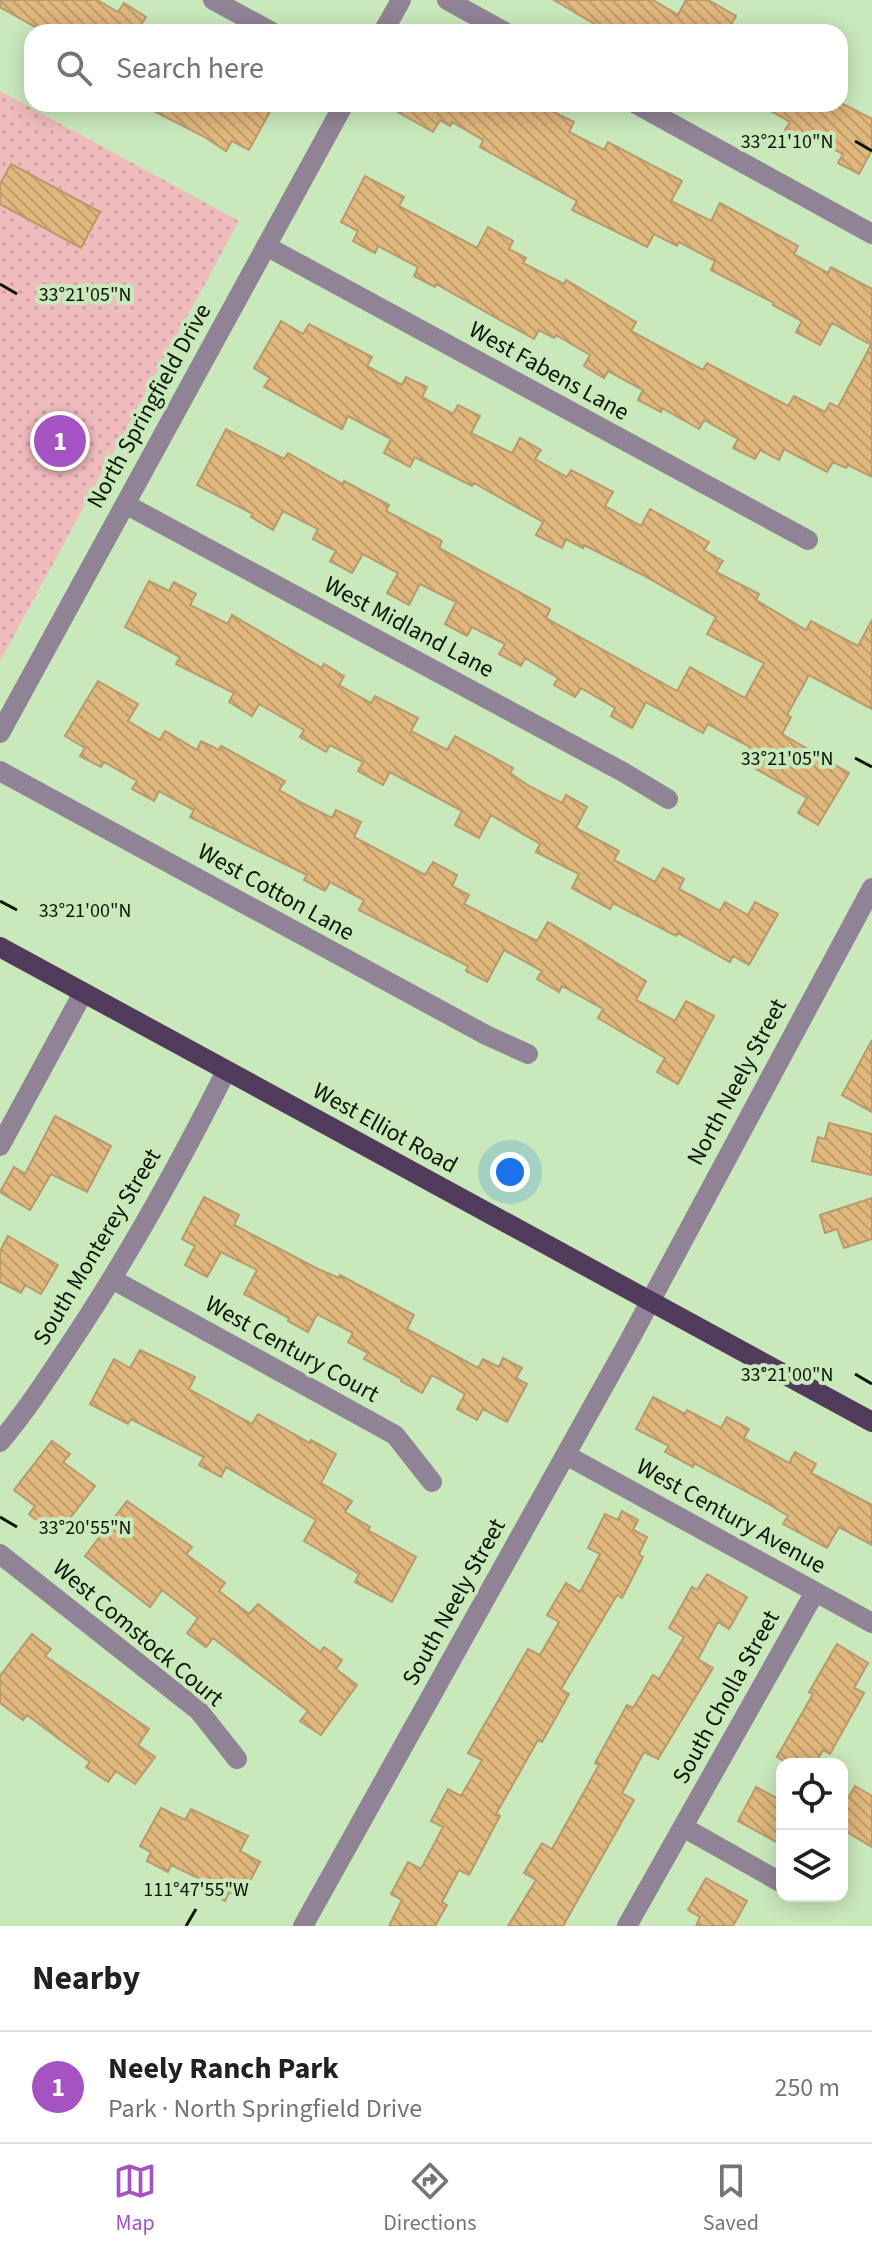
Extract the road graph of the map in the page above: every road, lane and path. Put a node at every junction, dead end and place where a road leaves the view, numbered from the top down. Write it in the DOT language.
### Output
graph roads {
  1 [pos="213,0"];
  2 [pos="401,0"];
  3 [pos="447,0"];
  4 [pos="257,24"];
  5 [pos="388,24"];
  6 [pos="490,24"];
  7 [pos="340,112"];
  8 [pos="651,112"];
  9 [pos="872,234"];
  10 [pos="266,246"];
  11 [pos="125,504"];
  12 [pos="808,540"];
  13 [pos="0,733"];
  14 [pos="0,771"];
  15 [pos="668,799"];
  16 [pos="872,888"];
  17 [pos="0,947"];
  18 [pos="83,993"];
  19 [pos="528,1054"];
  20 [pos="226,1071"];
  21 [pos="0,1146"];
  22 [pos="112,1279"];
  23 [pos="649,1302"];
  24 [pos="872,1422"];
  25 [pos="0,1442"];
  26 [pos="566,1455"];
  27 [pos="432,1482"];
  28 [pos="0,1554"];
  29 [pos="815,1592"];
  30 [pos="872,1623"];
  31 [pos="237,1759"];
  32 [pos="683,1827"];
  33 [pos="776,1880"];
  34 [pos="303,1926"];
  35 [pos="627,1926"];
  1 -- 4 [label="street"];
  2 -- 5 [label="street"];
  3 -- 6 [label="street"];
  7 -- 10 [label="street, North Springfield Drive"];
  8 -- 9 [label="street"];
  10 -- 11 [label="street, North Springfield Drive"];
  10 -- 12 [label="street, West Fabens Lane"];
  11 -- 13 [label="street, North Springfield Drive"];
  11 -- 15 [label="street, West Midland Lane"];
  14 -- 19 [label="street, West Cotton Lane"];
  16 -- 23 [label="street, North Neely Street"];
  17 -- 18 [label="main road, West Elliot Road"];
  18 -- 20 [label="main road, West Elliot Road"];
  18 -- 21 [label="street"];
  20 -- 22 [label="street, South Monterey Street"];
  20 -- 23 [label="main road, West Elliot Road"];
  22 -- 25 [label="street, South Monterey Street"];
  22 -- 27 [label="street, West Century Court"];
  23 -- 24 [label="main road, West Elliot Road"];
  23 -- 26 [label="street, South Neely Street"];
  26 -- 29 [label="street, West Century Avenue"];
  26 -- 34 [label="street, South Neely Street"];
  28 -- 31 [label="street, West Comstock Court"];
  29 -- 30 [label="street, West Century Avenue"];
  29 -- 32 [label="street, South Cholla Street"];
  32 -- 33 [label="street"];
  32 -- 35 [label="street, South Cholla Street"];
}
